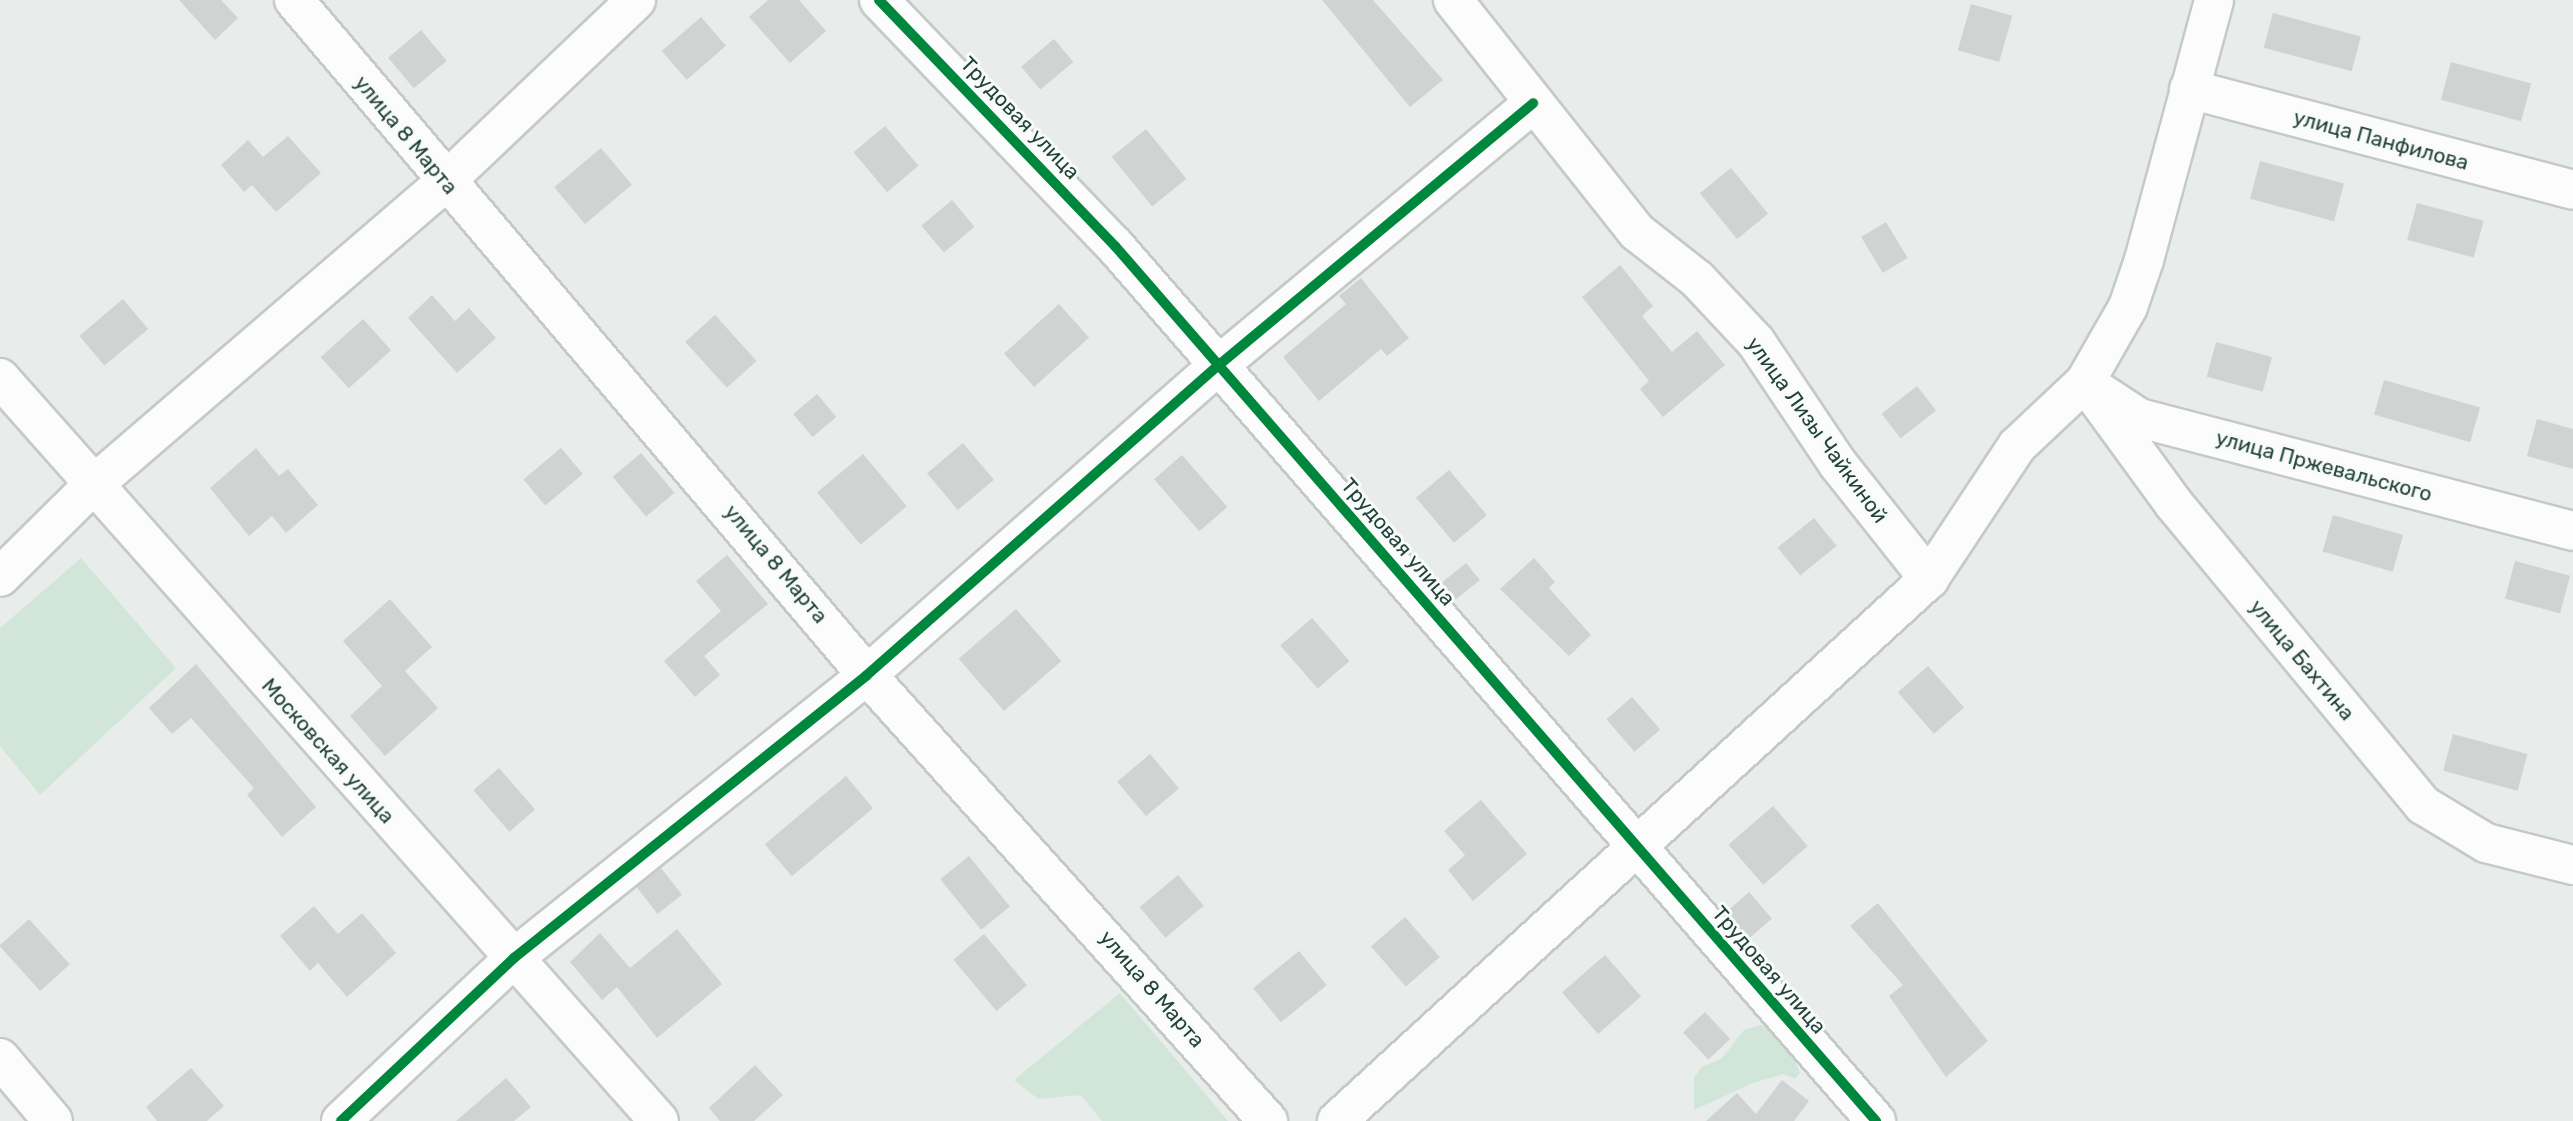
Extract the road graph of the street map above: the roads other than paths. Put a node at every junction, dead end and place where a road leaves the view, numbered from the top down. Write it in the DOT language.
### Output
graph roads {
  1 [pos="294,0"];
  2 [pos="636,0"];
  3 [pos="878,0"];
  4 [pos="1452,0"];
  5 [pos="2214,0"];
  6 [pos="2189,89"];
  7 [pos="1533,103"];
  8 [pos="444,183"];
  9 [pos="2573,190"];
  10 [pos="1219,365"];
  11 [pos="0,379"];
  12 [pos="2085,382"];
  13 [pos="92,486"];
  14 [pos="2573,531"];
  15 [pos="0,578"];
  16 [pos="1929,579"];
  17 [pos="867,675"];
  18 [pos="1635,846"];
  19 [pos="2573,864"];
  20 [pos="514,958"];
  21 [pos="0,1058"];
  22 [pos="53,1121"];
  23 [pos="341,1121"];
  24 [pos="659,1121"];
  25 [pos="1268,1121"];
  26 [pos="1337,1121"];
  27 [pos="1876,1121"];
  1 -- 8 [label="street, улица 8 Марта"];
  2 -- 8 [label="street"];
  3 -- 10 [label="street, Трудовая улица"];
  4 -- 7 [label="street, улица Лизы Чайкиной"];
  5 -- 6 [label="street"];
  6 -- 9 [label="street, улица Панфилова"];
  6 -- 12 [label="street"];
  7 -- 10 [label="street"];
  7 -- 16 [label="street, улица Лизы Чайкиной"];
  8 -- 13 [label="street"];
  8 -- 17 [label="street, улица 8 Марта"];
  10 -- 17 [label="street"];
  10 -- 18 [label="street, Трудовая улица"];
  11 -- 13 [label="street, Московская улица"];
  12 -- 14 [label="street, улица Пржевальского"];
  12 -- 16 [label="street"];
  12 -- 19 [label="street, улица Бахтина"];
  13 -- 15 [label="street"];
  13 -- 20 [label="street, Московская улица"];
  16 -- 18 [label="street"];
  17 -- 20 [label="street"];
  17 -- 25 [label="street, улица 8 Марта"];
  18 -- 26 [label="street"];
  18 -- 27 [label="street, Трудовая улица"];
  20 -- 23 [label="street"];
  20 -- 24 [label="street, Московская улица"];
  21 -- 22 [label="street"];
}
